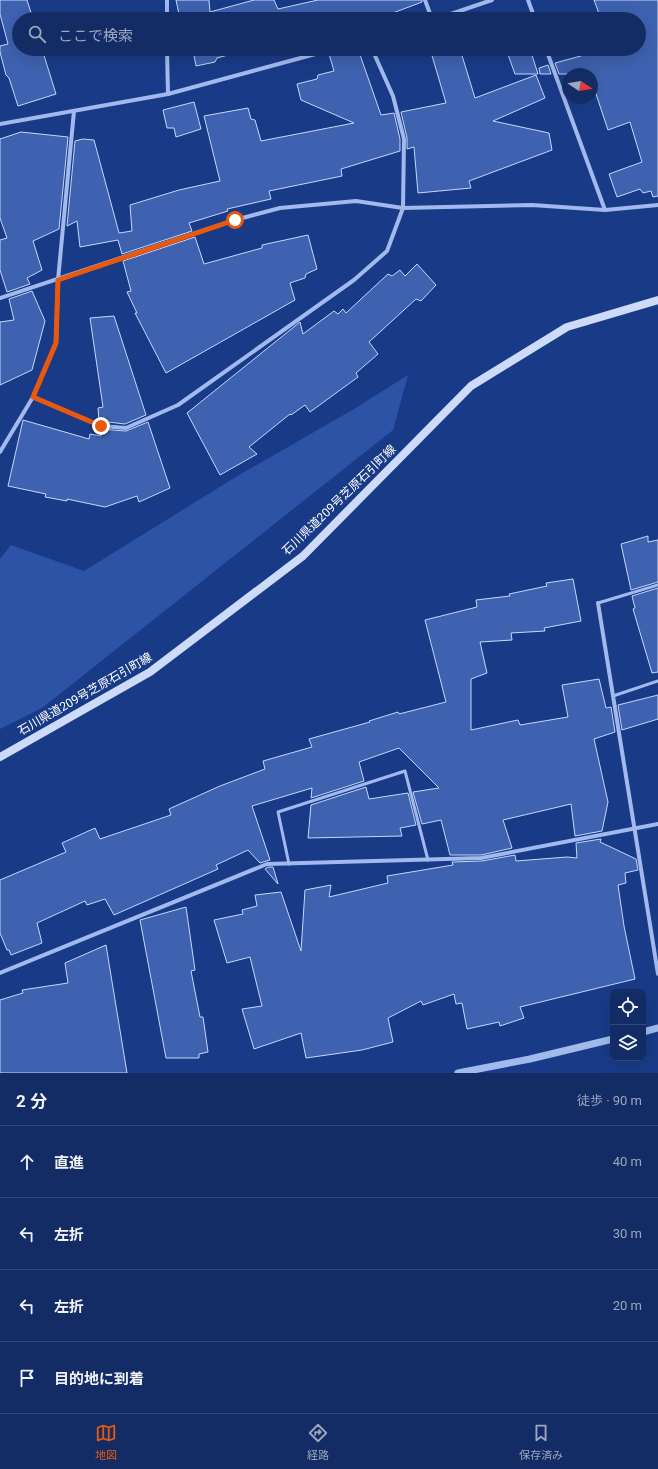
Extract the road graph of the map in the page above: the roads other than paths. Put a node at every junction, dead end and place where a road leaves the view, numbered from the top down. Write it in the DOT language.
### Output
graph roads {
  1 [pos="166,0"];
  2 [pos="425,0"];
  3 [pos="492,0"];
  4 [pos="528,0"];
  5 [pos="167,12"];
  6 [pos="429,12"];
  7 [pos="457,12"];
  8 [pos="532,12"];
  9 [pos="167,56"];
  10 [pos="308,56"];
  11 [pos="375,56"];
  12 [pos="549,56"];
  13 [pos="168,94"];
  14 [pos="74,111"];
  15 [pos="0,124"];
  16 [pos="658,205"];
  17 [pos="403,208"];
  18 [pos="604,210"];
  19 [pos="58,280"];
  20 [pos="0,298"];
  21 [pos="658,300"];
  22 [pos="33,397"];
  23 [pos="0,452"];
  24 [pos="658,585"];
  25 [pos="598,603"];
  26 [pos="658,681"];
  27 [pos="613,696"];
  28 [pos="0,758"];
  29 [pos="658,824"];
  30 [pos="635,829"];
  31 [pos="428,860"];
  32 [pos="289,864"];
  33 [pos="0,973"];
  34 [pos="658,974"];
  35 [pos="658,1028"];
  36 [pos="646,1031"];
  37 [pos="610,1040"];
  38 [pos="458,1073"];
  1 -- 5 [label="street"];
  2 -- 6 [label="street"];
  3 -- 7 [label="street"];
  4 -- 8 [label="street"];
  9 -- 13 [label="street"];
  10 -- 13 [label="street"];
  11 -- 17 [label="street"];
  12 -- 18 [label="street"];
  13 -- 14 [label="street"];
  14 -- 15 [label="street"];
  14 -- 19 [label="street"];
  16 -- 18 [label="street"];
  17 -- 18 [label="street"];
  17 -- 19 [label="street"];
  17 -- 22 [label="street"];
  19 -- 20 [label="street"];
  19 -- 22 [label="street"];
  21 -- 28 [label="main road, 石川県道209号芝原石引町線"];
  22 -- 23 [label="street"];
  24 -- 25 [label="lane"];
  25 -- 27 [label="street"];
  26 -- 27 [label="lane"];
  27 -- 30 [label="street"];
  29 -- 30 [label="street"];
  30 -- 31 [label="street"];
  30 -- 34 [label="street"];
  31 -- 32 [label="street"];
  31 -- 32 [label="lane"];
  32 -- 33 [label="street"];
  35 -- 36 [label="street"];
  37 -- 38 [label="street"];
}
